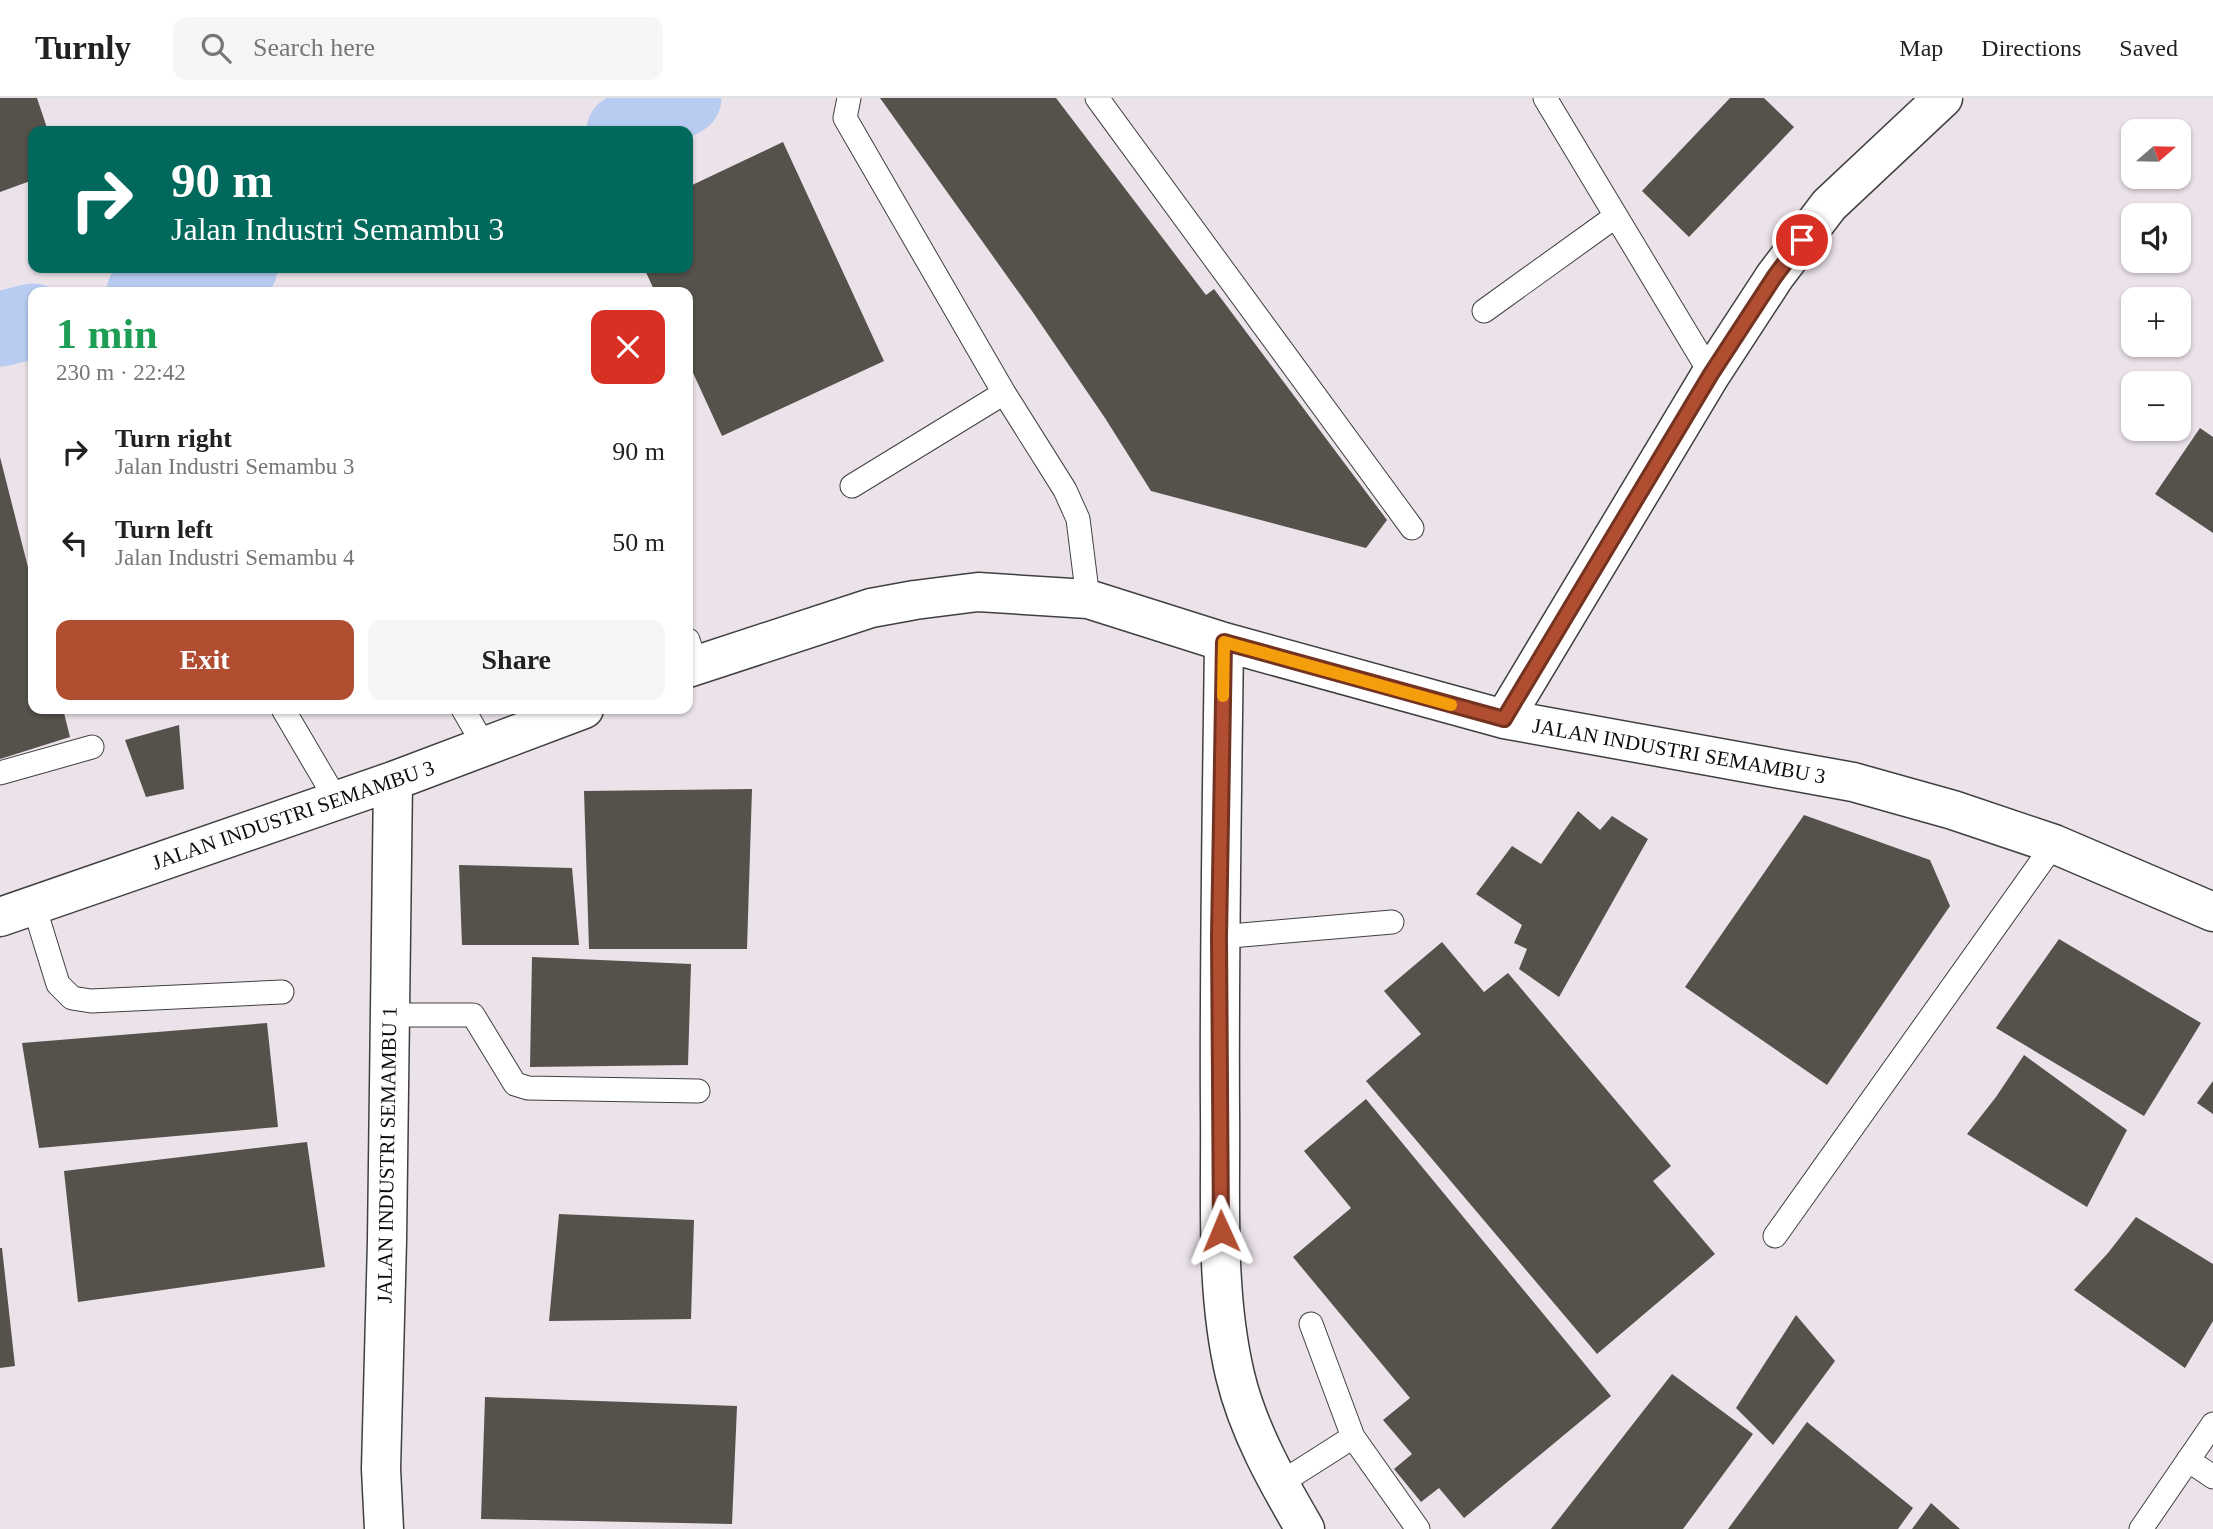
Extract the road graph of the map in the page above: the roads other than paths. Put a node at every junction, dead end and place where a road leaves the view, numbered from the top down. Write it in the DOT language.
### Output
graph roads {
  1 [pos="849,98"];
  2 [pos="1097,98"];
  3 [pos="1545,98"];
  4 [pos="1942,98"];
  5 [pos="1616,216"];
  6 [pos="1484,311"];
  7 [pos="1711,374"];
  8 [pos="1004,393"];
  9 [pos="852,486"];
  10 [pos="1412,528"];
  11 [pos="1088,599"];
  12 [pos="1224,642"];
  13 [pos="693,657"];
  14 [pos="287,714"];
  15 [pos="466,714"];
  16 [pos="571,714"];
  17 [pos="1504,719"];
  18 [pos="92,747"];
  19 [pos="485,747"];
  20 [pos="0,773"];
  21 [pos="393,781"];
  22 [pos="337,801"];
  23 [pos="2054,844"];
  24 [pos="17,912"];
  25 [pos="2213,912"];
  26 [pos="1391,922"];
  27 [pos="1219,937"];
  28 [pos="282,992"];
  29 [pos="390,1015"];
  30 [pos="698,1091"];
  31 [pos="1775,1236"];
  32 [pos="1311,1324"];
  33 [pos="2213,1424"];
  34 [pos="1353,1437"];
  35 [pos="2188,1460"];
  36 [pos="2213,1477"];
  37 [pos="1279,1484"];
  38 [pos="384,1529"];
  39 [pos="1305,1529"];
  40 [pos="1418,1529"];
  41 [pos="2140,1529"];
  1 -- 8 [label="lane"];
  2 -- 10 [label="lane"];
  3 -- 5 [label="lane"];
  4 -- 7 [label="street"];
  5 -- 6 [label="lane"];
  5 -- 7 [label="lane"];
  7 -- 17 [label="street"];
  8 -- 9 [label="lane"];
  8 -- 11 [label="lane"];
  11 -- 12 [label="street, JALAN INDUSTRI SEMAMBU 3"];
  11 -- 13 [label="street, JALAN INDUSTRI SEMAMBU 3"];
  12 -- 17 [label="street, JALAN INDUSTRI SEMAMBU 3"];
  12 -- 27 [label="street"];
  14 -- 22 [label="lane"];
  15 -- 19 [label="lane"];
  16 -- 19 [label="street, JALAN INDUSTRI SEMAMBU 3"];
  17 -- 23 [label="street, JALAN INDUSTRI SEMAMBU 3"];
  18 -- 20 [label="lane"];
  19 -- 21 [label="street, JALAN INDUSTRI SEMAMBU 3"];
  21 -- 22 [label="street, JALAN INDUSTRI SEMAMBU 3"];
  21 -- 29 [label="street, JALAN INDUSTRI SEMAMBU 1"];
  22 -- 24 [label="street, JALAN INDUSTRI SEMAMBU 3"];
  23 -- 25 [label="street, JALAN INDUSTRI SEMAMBU 3"];
  23 -- 31 [label="lane"];
  24 -- 28 [label="lane"];
  26 -- 27 [label="lane"];
  27 -- 37 [label="street"];
  29 -- 30 [label="lane"];
  29 -- 38 [label="street, JALAN INDUSTRI SEMAMBU 1"];
  32 -- 34 [label="lane"];
  33 -- 35 [label="lane"];
  34 -- 37 [label="lane"];
  34 -- 40 [label="lane"];
  35 -- 36 [label="lane"];
  35 -- 41 [label="lane"];
  37 -- 39 [label="street"];
}
